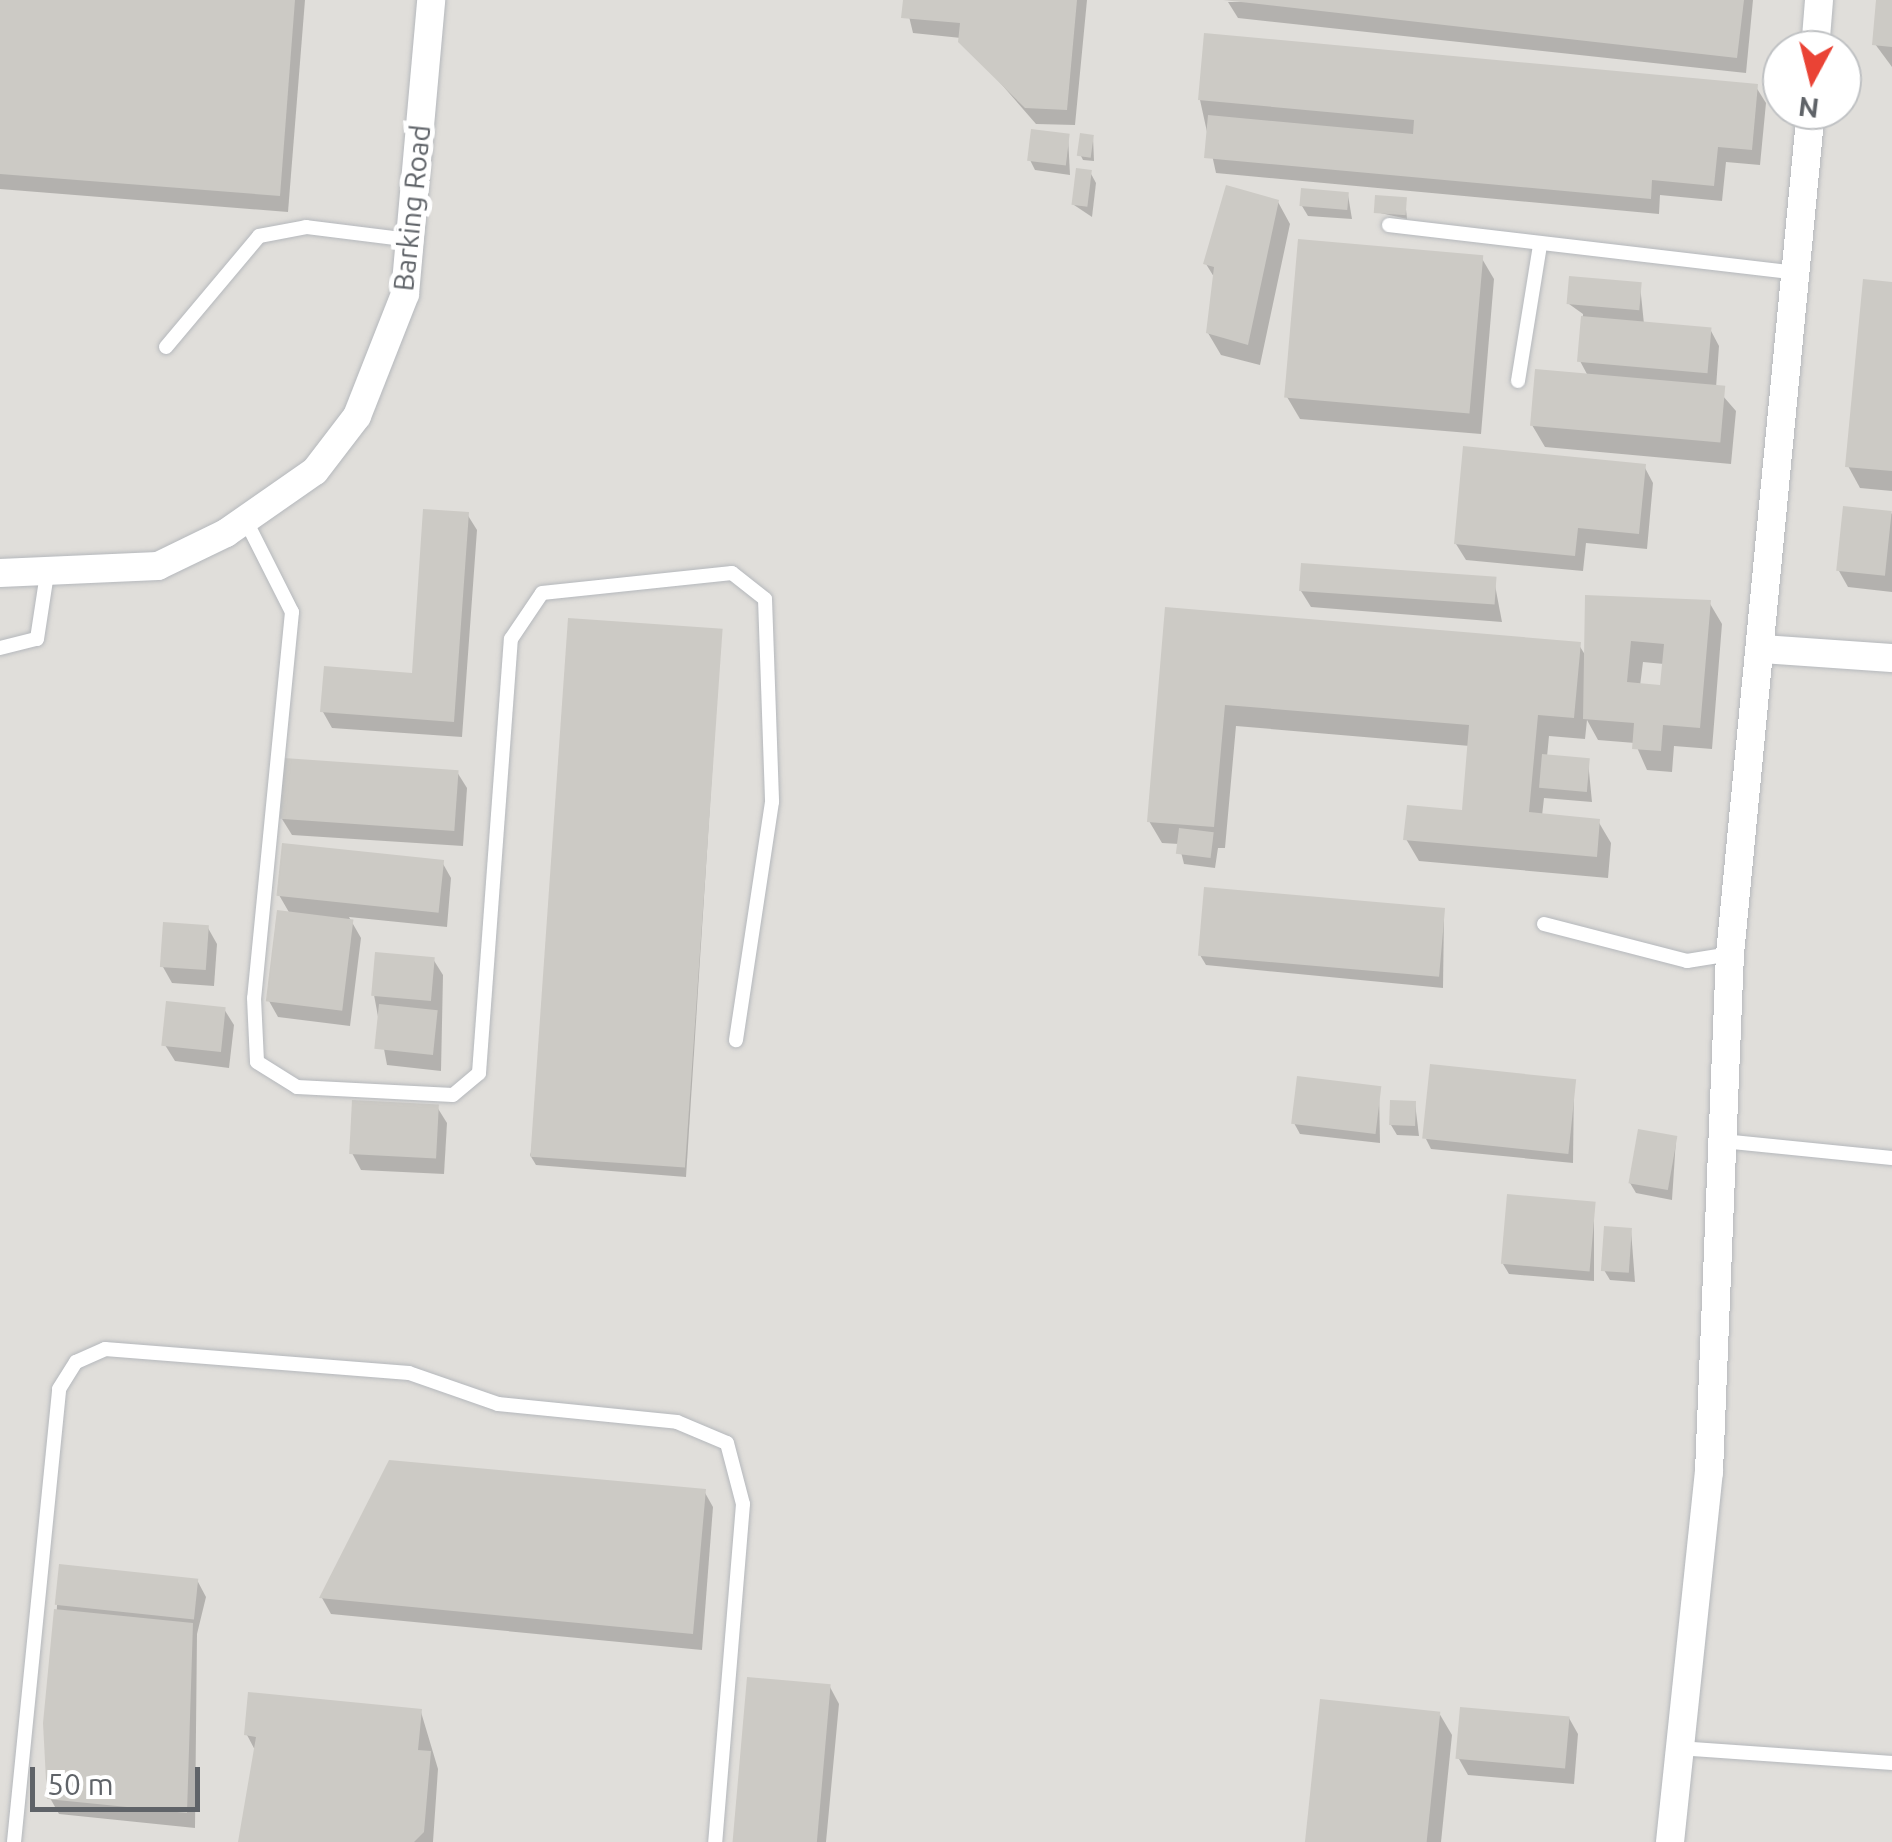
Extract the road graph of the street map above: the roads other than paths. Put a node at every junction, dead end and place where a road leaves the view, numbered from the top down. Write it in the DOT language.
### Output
graph roads {
  1 [pos="431,0"];
  2 [pos="1819,0"];
  3 [pos="1817,30"];
  4 [pos="1810,130"];
  5 [pos="1389,225"];
  6 [pos="410,240"];
  7 [pos="1540,245"];
  8 [pos="1799,274"];
  9 [pos="166,347"];
  10 [pos="1518,381"];
  11 [pos="246,521"];
  12 [pos="0,572"];
  13 [pos="48,574"];
  14 [pos="0,648"];
  15 [pos="1762,649"];
  16 [pos="1892,658"];
  17 [pos="1544,924"];
  18 [pos="1730,954"];
  19 [pos="736,1040"];
  20 [pos="1722,1141"];
  21 [pos="1892,1158"];
  22 [pos="1677,1748"];
  23 [pos="1892,1762"];
  24 [pos="14,1842"];
  25 [pos="716,1842"];
  26 [pos="1670,1842"];
  1 -- 6 [label="street, Barking Road"];
  2 -- 3 [label="street"];
  4 -- 8 [label="street"];
  5 -- 7 [label="lane"];
  6 -- 9 [label="lane"];
  6 -- 11 [label="street, Barking Road"];
  7 -- 8 [label="lane"];
  7 -- 10 [label="lane"];
  8 -- 15 [label="street"];
  11 -- 13 [label="street, Barking Road"];
  11 -- 19 [label="lane"];
  12 -- 13 [label="street, Barking Road"];
  13 -- 14 [label="lane"];
  15 -- 16 [label="street"];
  15 -- 18 [label="street"];
  17 -- 18 [label="lane"];
  18 -- 20 [label="street"];
  20 -- 21 [label="lane"];
  20 -- 22 [label="street"];
  22 -- 23 [label="lane"];
  22 -- 26 [label="street"];
  24 -- 25 [label="lane"];
}
